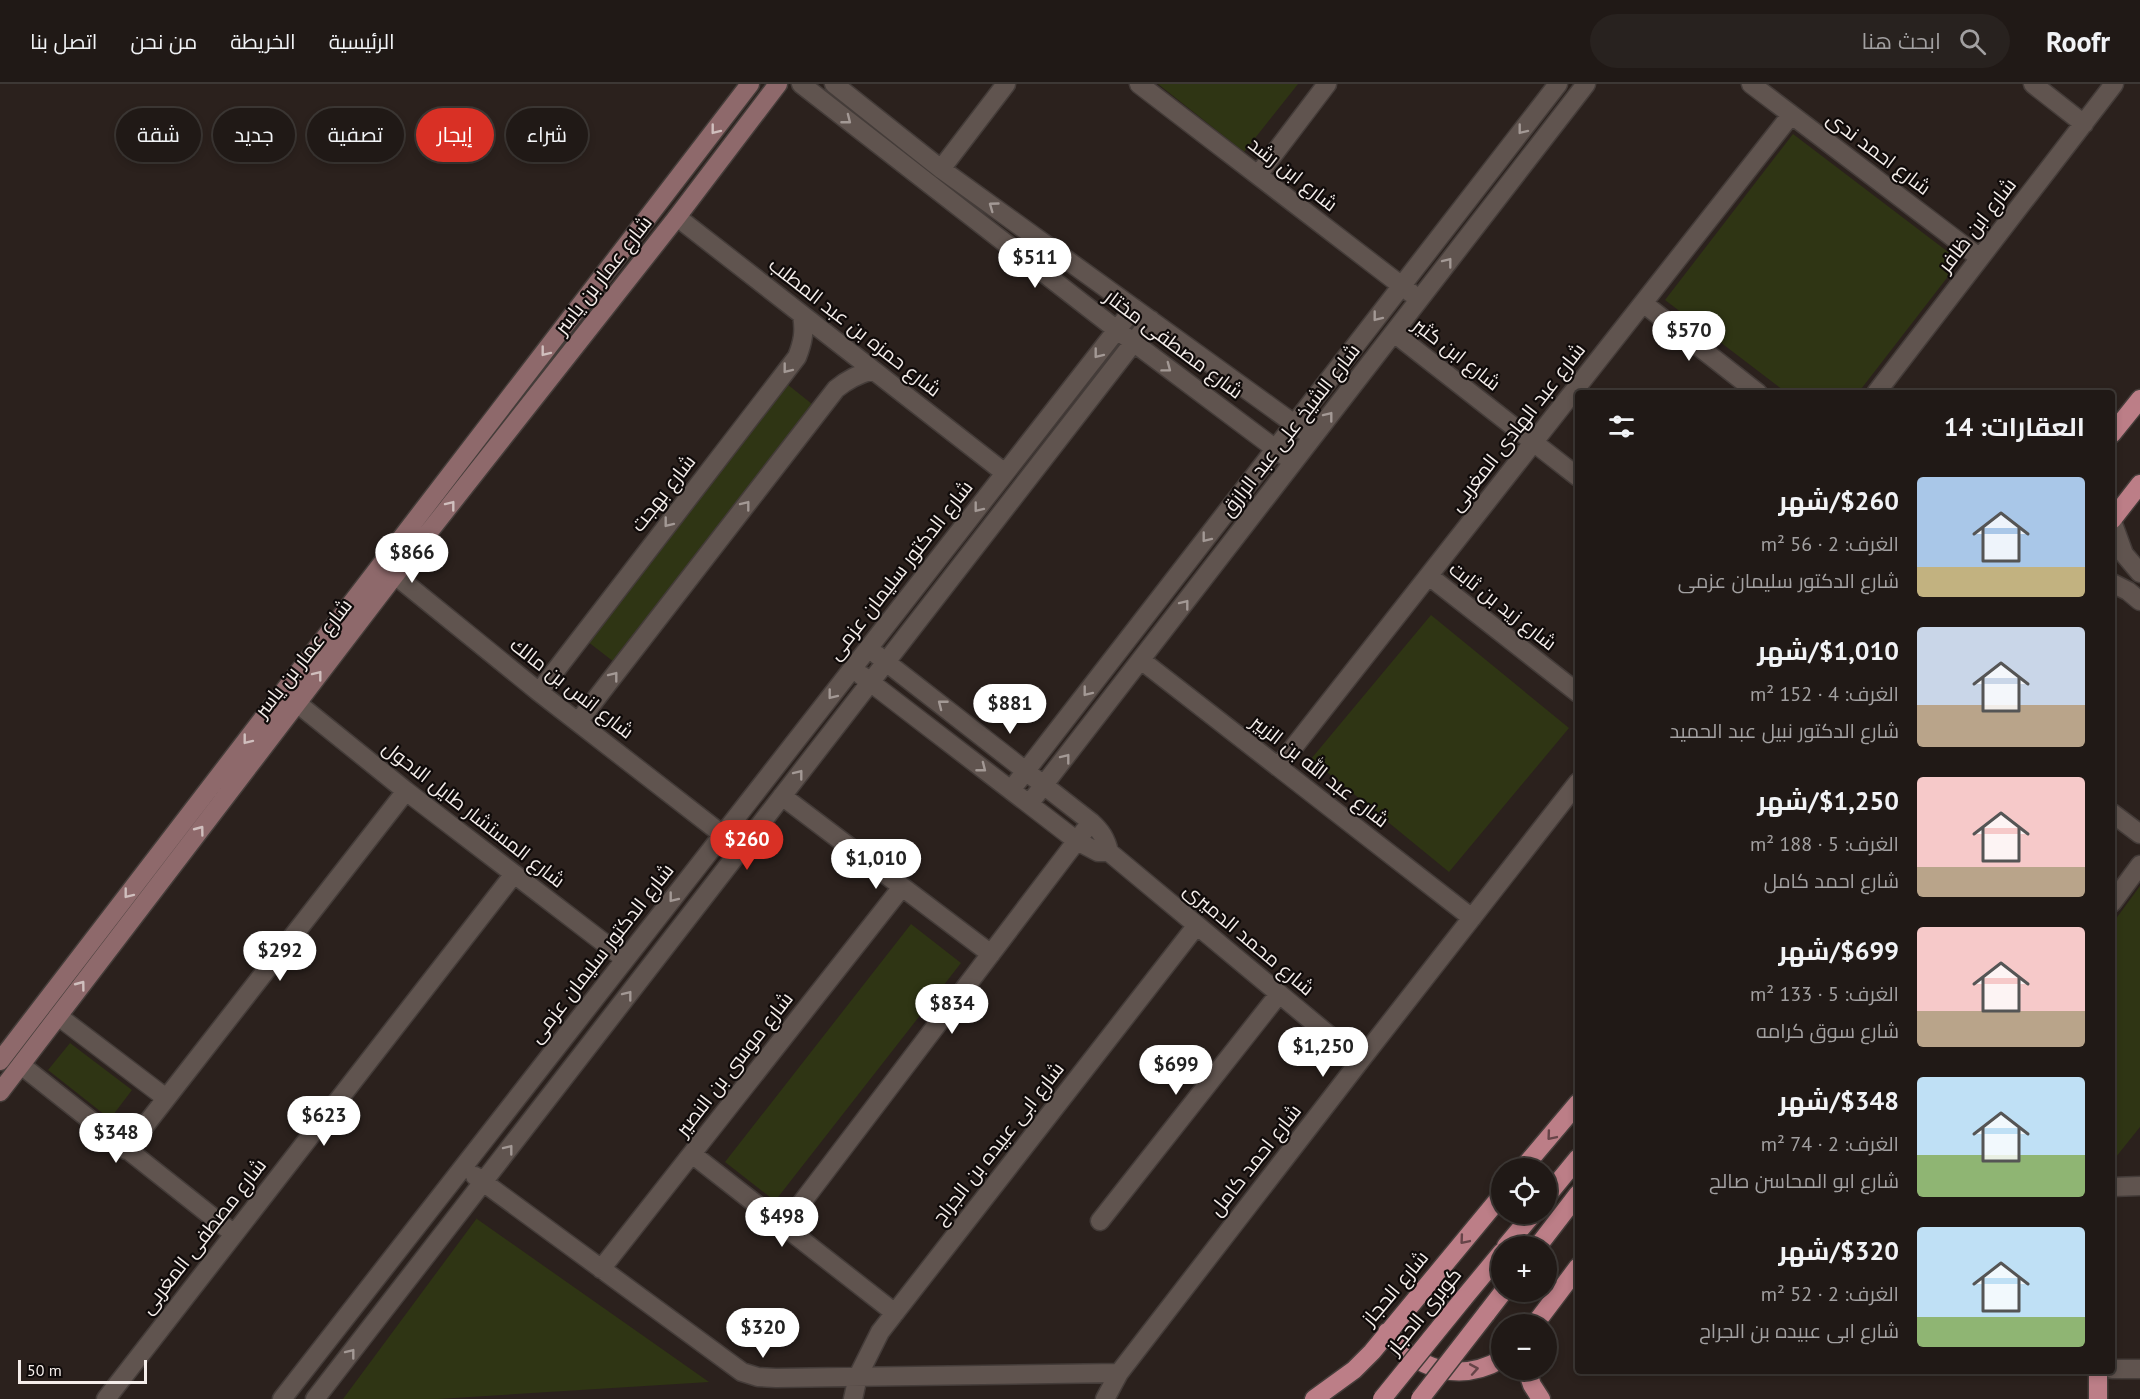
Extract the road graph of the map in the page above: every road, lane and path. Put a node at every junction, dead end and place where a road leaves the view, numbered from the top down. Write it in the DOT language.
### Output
graph roads {
  1 [pos="750,84"];
  2 [pos="778,84"];
  3 [pos="801,84"];
  4 [pos="834,84"];
  5 [pos="1006,84"];
  6 [pos="1139,84"];
  7 [pos="1327,84"];
  8 [pos="1558,84"];
  9 [pos="1586,84"];
  10 [pos="1751,84"];
  11 [pos="2033,84"];
  12 [pos="2114,84"];
  13 [pos="1791,115"];
  14 [pos="2084,124"];
  15 [pos="941,169"];
  16 [pos="1258,175"];
  17 [pos="677,217"];
  18 [pos="1980,258"];
  19 [pos="1401,286"];
  20 [pos="1419,300"];
  21 [pos="1643,303"];
  22 [pos="1134,308"];
  23 [pos="802,315"];
  24 [pos="1150,320"];
  25 [pos="1117,330"];
  26 [pos="1394,333"];
  27 [pos="1133,343"];
  28 [pos="873,370"];
  29 [pos="1754,390"];
  30 [pos="1878,390"];
  31 [pos="2140,399"];
  32 [pos="1294,424"];
  33 [pos="2115,430"];
  34 [pos="1313,437"];
  35 [pos="1533,442"];
  36 [pos="1275,449"];
  37 [pos="1294,462"];
  38 [pos="1005,473"];
  39 [pos="1575,475"];
  40 [pos="2140,484"];
  41 [pos="2115,516"];
  42 [pos="2115,528"];
  43 [pos="2140,573"];
  44 [pos="395,575"];
  45 [pos="1429,576"];
  46 [pos="2115,584"];
  47 [pos="2140,600"];
  48 [pos="868,648"];
  49 [pos="1142,660"];
  50 [pos="886,662"];
  51 [pos="852,668"];
  52 [pos="870,682"];
  53 [pos="1575,691"];
  54 [pos="539,692"];
  55 [pos="297,703"];
  56 [pos="578,722"];
  57 [pos="1278,767"];
  58 [pos="1026,770"];
  59 [pos="1046,784"];
  60 [pos="1575,786"];
  61 [pos="1011,790"];
  62 [pos="406,791"];
  63 [pos="782,796"];
  64 [pos="1029,804"];
  65 [pos="2115,815"];
  66 [pos="1092,822"];
  67 [pos="2140,834"];
  68 [pos="723,835"];
  69 [pos="1077,841"];
  70 [pos="1109,852"];
  71 [pos="2140,865"];
  72 [pos="514,874"];
  73 [pos="902,887"];
  74 [pos="2115,899"];
  75 [pos="1472,918"];
  76 [pos="1197,925"];
  77 [pos="991,954"];
  78 [pos="625,959"];
  79 [pos="1279,994"];
  80 [pos="58,1016"];
  81 [pos="0,1061"];
  82 [pos="1360,1061"];
  83 [pos="21,1065"];
  84 [pos="0,1092"];
  85 [pos="166,1098"];
  86 [pos="1575,1107"];
  87 [pos="126,1150"];
  88 [pos="692,1154"];
  89 [pos="1531,1158"];
  90 [pos="1575,1162"];
  91 [pos="463,1167"];
  92 [pos="483,1182"];
  93 [pos="1557,1184"];
  94 [pos="1575,1198"];
  95 [pos="1491,1208"];
  96 [pos="1100,1221"];
  97 [pos="1525,1224"];
  98 [pos="784,1226"];
  99 [pos="234,1233"];
  100 [pos="1514,1236"];
  101 [pos="1546,1236"];
  102 [pos="1491,1265"];
  103 [pos="601,1269"];
  104 [pos="1575,1271"];
  105 [pos="1495,1302"];
  106 [pos="895,1313"];
  107 [pos="1543,1314"];
  108 [pos="1387,1332"];
  109 [pos="1491,1364"];
  110 [pos="2115,1369"];
  111 [pos="2140,1369"];
  112 [pos="1119,1373"];
  113 [pos="2098,1374"];
  114 [pos="858,1376"];
  115 [pos="1530,1380"];
  116 [pos="105,1399"];
  117 [pos="282,1399"];
  118 [pos="315,1399"];
  119 [pos="853,1399"];
  120 [pos="1105,1399"];
  121 [pos="1314,1399"];
  122 [pos="1382,1399"];
  123 [pos="1420,1399"];
  124 [pos="1541,1399"];
  125 [pos="2098,1399"];
  1 -- 81 [label="street, شارع عمار بن ياسر, one-way"];
  2 -- 17 [label="street, شارع عمار بن ياسر"];
  3 -- 25 [label="street, شارع مصطفى مختار, one-way"];
  4 -- 15 [label="street, شارع مصطفى مختار"];
  5 -- 15 [label="street"];
  6 -- 16 [label="street, شارع ابن رشد"];
  7 -- 16 [label="street"];
  8 -- 19 [label="street, شارع الشيخ على عبد الرازق, one-way"];
  20 -- 9 [label="street, شارع الشيخ على عبد الرازق, one-way"];
  10 -- 13 [label="street, شارع احمد ندى"];
  11 -- 14 [label="street"];
  12 -- 14 [label="street, شارع ابن ظافر"];
  13 -- 18 [label="street, شارع احمد ندى"];
  13 -- 21 [label="street, شارع عبد الهادى المغربى"];
  14 -- 18 [label="street, شارع ابن ظافر"];
  22 -- 15 [label="street, شارع مصطفى مختار, one-way"];
  16 -- 19 [label="street, شارع ابن رشد"];
  17 -- 23 [label="street, شارع حمزه بن عبد المطلب"];
  44 -- 17 [label="street, شارع عمار بن ياسر, one-way"];
  18 -- 30 [label="street, شارع ابن ظافر"];
  19 -- 20 [label="street, شارع ابن رشد"];
  19 -- 32 [label="street, شارع الشيخ على عبد الرازق, one-way"];
  20 -- 26 [label="street, شارع الشيخ على عبد الرازق"];
  21 -- 29 [label="street"];
  21 -- 35 [label="street, شارع عبد الهادى المغربى"];
  22 -- 24 [label="street, شارع مصطفى مختار"];
  22 -- 25 [label="street, شارع الدكتور سليمان عزمى"];
  23 -- 28 [label="street, شارع حمزه بن عبد المطلب"];
  23 -- 54 [label="street, شارع بهجت, one-way"];
  24 -- 27 [label="street"];
  24 -- 32 [label="street, شارع مصطفى مختار"];
  25 -- 27 [label="street, شارع مصطفى مختار"];
  25 -- 38 [label="street, شارع الدكتور سليمان عزمى, one-way"];
  34 -- 26 [label="street, شارع الشيخ على عبد الرازق, one-way"];
  26 -- 35 [label="street, شارع ابن كثير"];
  27 -- 36 [label="street, شارع مصطفى مختار, one-way"];
  27 -- 50 [label="street"];
  28 -- 38 [label="street, شارع حمزه بن عبد المطلب"];
  56 -- 28 [label="street, one-way"];
  31 -- 33 [label="main road"];
  32 -- 34 [label="street, شارع مصطفى مختار"];
  32 -- 36 [label="street, شارع الشيخ على عبد الرازق"];
  34 -- 37 [label="street, شارع الشيخ على عبد الرازق"];
  35 -- 39 [label="street, شارع ابن كثير"];
  35 -- 45 [label="street, شارع عبد الهادى المغربى"];
  36 -- 37 [label="street, شارع مصطفى مختار"];
  36 -- 58 [label="street, شارع الشيخ على عبد الرازق, one-way"];
  49 -- 37 [label="street, شارع الشيخ على عبد الرازق, one-way"];
  38 -- 48 [label="street, شارع الدكتور سليمان عزمى, one-way"];
  40 -- 41 [label="main road"];
  42 -- 43 [label="street"];
  44 -- 54 [label="street, شارع انس بن مالك"];
  55 -- 44 [label="street, شارع عمار بن ياسر, one-way"];
  45 -- 53 [label="street, شارع زيد بن ثابت"];
  45 -- 57 [label="street, شارع عبد الهادى المغربى"];
  46 -- 47 [label="street"];
  48 -- 50 [label="street, شارع محمد الدميرى"];
  48 -- 51 [label="street, شارع الدكتور سليمان عزمى"];
  49 -- 57 [label="street, شارع عبد الله بن الزبير"];
  59 -- 49 [label="street, شارع الشيخ على عبد الرازق, one-way"];
  50 -- 52 [label="street"];
  58 -- 50 [label="street, شارع محمد الدميرى, one-way"];
  51 -- 52 [label="street, شارع محمد الدميرى"];
  51 -- 68 [label="street, شارع الدكتور سليمان عزمى, one-way"];
  52 -- 61 [label="street, شارع محمد الدميرى, one-way"];
  63 -- 52 [label="street, one-way"];
  54 -- 56 [label="street, شارع انس بن مالك"];
  55 -- 62 [label="street, شارع المستشار طايل الاحول"];
  80 -- 55 [label="street, شارع عمار بن ياسر, one-way"];
  56 -- 68 [label="street, شارع انس بن مالك"];
  57 -- 75 [label="street, شارع عبد الله بن الزبير"];
  58 -- 59 [label="street, شارع محمد الدميرى"];
  58 -- 61 [label="street, شارع الشيخ على عبد الرازق"];
  59 -- 64 [label="street, شارع الشيخ على عبد الرازق"];
  59 -- 66 [label="street, شارع محمد الدميرى"];
  60 -- 75 [label="street, شارع احمد كامل"];
  61 -- 64 [label="street, شارع محمد الدميرى"];
  62 -- 72 [label="street, شارع المستشار طايل الاحول"];
  62 -- 85 [label="street"];
  63 -- 73 [label="street"];
  92 -- 63 [label="street, one-way"];
  64 -- 69 [label="street, شارع محمد الدميرى"];
  65 -- 67 [label="street"];
  66 -- 69 [label="street"];
  66 -- 70 [label="street, شارع محمد الدميرى"];
  68 -- 78 [label="street, شارع الدكتور سليمان عزمى, one-way"];
  69 -- 70 [label="street, شارع محمد الدميرى"];
  69 -- 77 [label="street"];
  70 -- 76 [label="street, شارع محمد الدميرى"];
  71 -- 74 [label="street"];
  72 -- 78 [label="street, شارع المستشار طايل الاحول"];
  72 -- 99 [label="street, شارع مصطفى المغربى"];
  73 -- 77 [label="street"];
  73 -- 88 [label="street, شارع موسى بن النصير"];
  75 -- 82 [label="street, شارع احمد كامل"];
  76 -- 79 [label="street, شارع محمد الدميرى"];
  76 -- 106 [label="street, شارع ابى عبيده بن الجراح"];
  77 -- 98 [label="street"];
  78 -- 91 [label="street, شارع الدكتور سليمان عزمى"];
  79 -- 82 [label="street, شارع محمد الدميرى"];
  79 -- 96 [label="street"];
  80 -- 83 [label="street, شارع عمار بن ياسر"];
  80 -- 85 [label="street"];
  82 -- 112 [label="street, شارع احمد كامل"];
  83 -- 84 [label="street, شارع عمار بن ياسر"];
  83 -- 87 [label="street"];
  85 -- 87 [label="street"];
  86 -- 89 [label="main road, one-way"];
  87 -- 99 [label="street"];
  88 -- 98 [label="street"];
  88 -- 103 [label="street, شارع موسى بن النصير"];
  90 -- 93 [label="main road"];
  91 -- 92 [label="street"];
  91 -- 117 [label="street, شارع الدكتور سليمان عزمى"];
  92 -- 103 [label="street"];
  118 -- 92 [label="street, one-way"];
  94 -- 101 [label="main road"];
  95 -- 108 [label="main road, شارع الحجاز, one-way"];
  97 -- 100 [label="main road"];
  98 -- 106 [label="street"];
  99 -- 116 [label="street, شارع مصطفى المغربى"];
  102 -- 122 [label="main road, كوبرى الحجاز, bridge"];
  103 -- 114 [label="street"];
  104 -- 107 [label="main road"];
  105 -- 123 [label="main road, bridge"];
  106 -- 114 [label="street, شارع ابى عبيده بن الجراح"];
  108 -- 109 [label="main road, one-way"];
  108 -- 121 [label="main road, شارع الحجاز"];
  110 -- 111 [label="street"];
  112 -- 114 [label="street"];
  112 -- 120 [label="street, شارع احمد كامل"];
  113 -- 125 [label="main road"];
  114 -- 119 [label="street, شارع ابى عبيده بن الجراح"];
  115 -- 124 [label="main road"];
}
